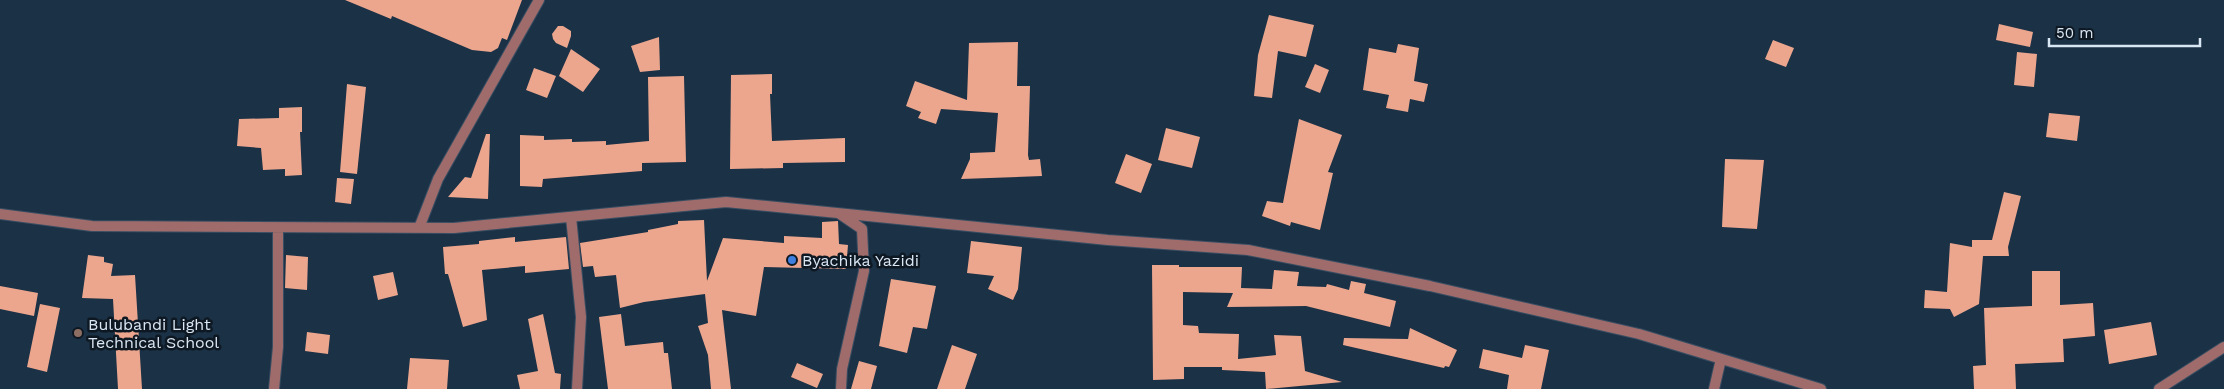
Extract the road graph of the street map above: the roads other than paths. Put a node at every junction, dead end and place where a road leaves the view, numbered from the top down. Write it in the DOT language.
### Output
graph roads {
  1 [pos="539,0"];
  2 [pos="837,212"];
  3 [pos="0,214"];
  4 [pos="571,217"];
  5 [pos="278,228"];
  6 [pos="419,228"];
  7 [pos="2224,347"];
  8 [pos="1721,359"];
  9 [pos="274,389"];
  10 [pos="577,389"];
  11 [pos="841,389"];
  12 [pos="1714,389"];
  13 [pos="1821,389"];
  14 [pos="2158,389"];
  1 -- 6 [label="street"];
  2 -- 4 [label="street"];
  2 -- 8 [label="street"];
  2 -- 11 [label="street"];
  3 -- 5 [label="street"];
  4 -- 6 [label="street"];
  4 -- 10 [label="street"];
  5 -- 6 [label="street"];
  5 -- 9 [label="street"];
  7 -- 14 [label="street"];
  8 -- 12 [label="street"];
  8 -- 13 [label="street"];
}
